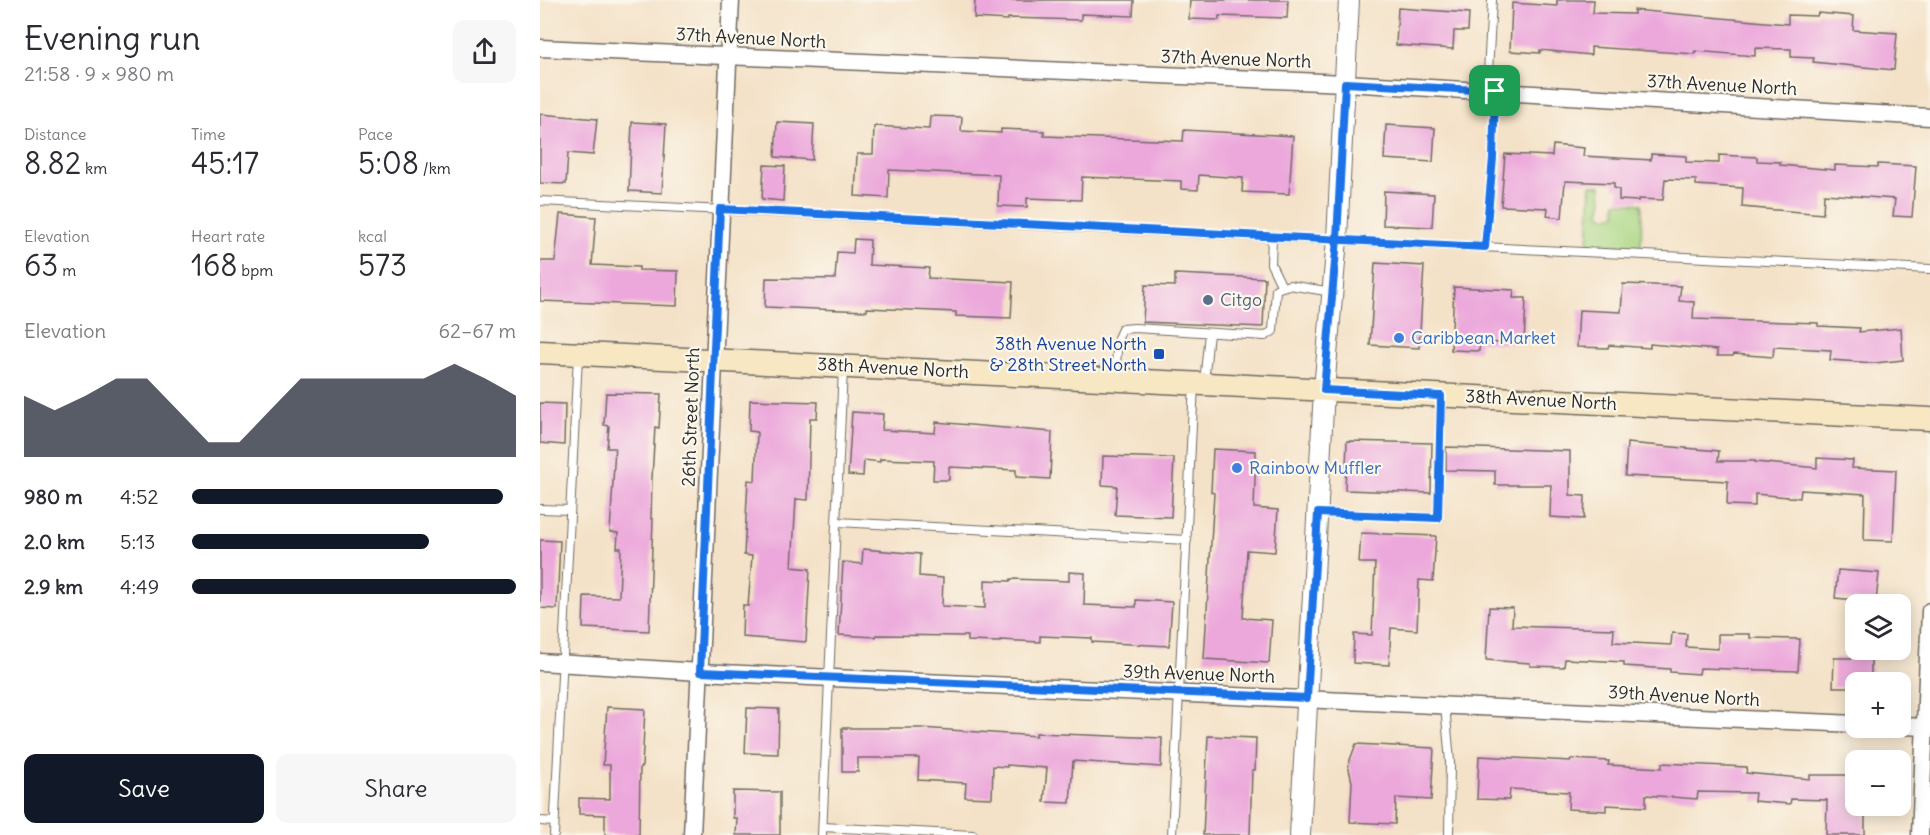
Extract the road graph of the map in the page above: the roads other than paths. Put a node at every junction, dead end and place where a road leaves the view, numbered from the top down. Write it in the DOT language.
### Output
graph roads {
  1 [pos="731,0"];
  2 [pos="1349,0"];
  3 [pos="1492,0"];
  4 [pos="540,48"];
  5 [pos="727,57"];
  6 [pos="1345,83"];
  7 [pos="1491,91"];
  8 [pos="1930,117"];
  9 [pos="540,201"];
  10 [pos="720,209"];
  11 [pos="1272,236"];
  12 [pos="1337,239"];
  13 [pos="1485,247"];
  14 [pos="1930,269"];
  15 [pos="1282,287"];
  16 [pos="1333,292"];
  17 [pos="1209,333"];
  18 [pos="540,352"];
  19 [pos="578,353"];
  20 [pos="713,359"];
  21 [pos="843,365"];
  22 [pos="1115,379"];
  23 [pos="1199,383"];
  24 [pos="1324,390"];
  25 [pos="1441,396"];
  26 [pos="1930,419"];
  27 [pos="540,509"];
  28 [pos="570,510"];
  29 [pos="1318,513"];
  30 [pos="837,522"];
  31 [pos="1186,540"];
  32 [pos="1930,611"];
  33 [pos="540,662"];
  34 [pos="562,663"];
  35 [pos="700,672"];
  36 [pos="830,678"];
  37 [pos="1179,693"];
  38 [pos="1307,698"];
  39 [pos="1445,705"];
  40 [pos="1845,723"];
  41 [pos="1911,726"];
  42 [pos="1927,727"];
  43 [pos="540,821"];
  44 [pos="554,822"];
  45 [pos="822,831"];
  46 [pos="554,835"];
  47 [pos="692,835"];
  48 [pos="973,835"];
  49 [pos="1172,835"];
  50 [pos="1300,835"];
  51 [pos="1449,835"];
  52 [pos="1920,835"];
  1 -- 5 [label="street, 26th Street North"];
  2 -- 6 [label="street"];
  3 -- 7 [label="lane"];
  4 -- 5 [label="street, 37th Avenue North"];
  5 -- 6 [label="street, 37th Avenue North"];
  5 -- 10 [label="street, 26th Street North"];
  6 -- 7 [label="street, 37th Avenue North"];
  6 -- 12 [label="street"];
  7 -- 8 [label="street, 37th Avenue North"];
  7 -- 13 [label="lane"];
  9 -- 10 [label="lane"];
  10 -- 11 [label="lane"];
  10 -- 20 [label="street, 26th Street North"];
  11 -- 12 [label="lane"];
  11 -- 15 [label="lane"];
  12 -- 13 [label="lane"];
  12 -- 16 [label="street"];
  13 -- 14 [label="lane"];
  15 -- 16 [label="lane"];
  15 -- 17 [label="lane"];
  16 -- 24 [label="street"];
  17 -- 22 [label="lane"];
  17 -- 23 [label="lane"];
  18 -- 19 [label="main road, 38th Avenue North"];
  19 -- 20 [label="main road, 38th Avenue North"];
  19 -- 28 [label="lane"];
  20 -- 21 [label="main road, 38th Avenue North"];
  20 -- 35 [label="street, 26th Street North"];
  21 -- 22 [label="main road, 38th Avenue North"];
  21 -- 30 [label="lane"];
  22 -- 23 [label="main road, 38th Avenue North"];
  23 -- 24 [label="main road, 38th Avenue North"];
  23 -- 31 [label="lane"];
  24 -- 25 [label="main road, 38th Avenue North"];
  24 -- 29 [label="street"];
  25 -- 26 [label="main road, 38th Avenue North"];
  25 -- 29 [label="lane"];
  27 -- 28 [label="lane"];
  28 -- 34 [label="lane"];
  29 -- 38 [label="street"];
  30 -- 31 [label="lane"];
  30 -- 36 [label="lane"];
  31 -- 37 [label="lane"];
  32 -- 42 [label="street"];
  33 -- 34 [label="street, 39th Avenue North"];
  34 -- 35 [label="street, 39th Avenue North"];
  34 -- 44 [label="lane"];
  35 -- 36 [label="street, 39th Avenue North"];
  35 -- 47 [label="street, 26th Street North"];
  36 -- 37 [label="street, 39th Avenue North"];
  36 -- 45 [label="lane"];
  37 -- 38 [label="street, 39th Avenue North"];
  37 -- 49 [label="lane"];
  38 -- 39 [label="street, 39th Avenue North"];
  38 -- 50 [label="street"];
  39 -- 40 [label="street, 39th Avenue North"];
  39 -- 51 [label="lane"];
  41 -- 42 [label="street"];
  42 -- 52 [label="street"];
  43 -- 44 [label="lane"];
  44 -- 46 [label="lane"];
  45 -- 48 [label="lane"];
}
